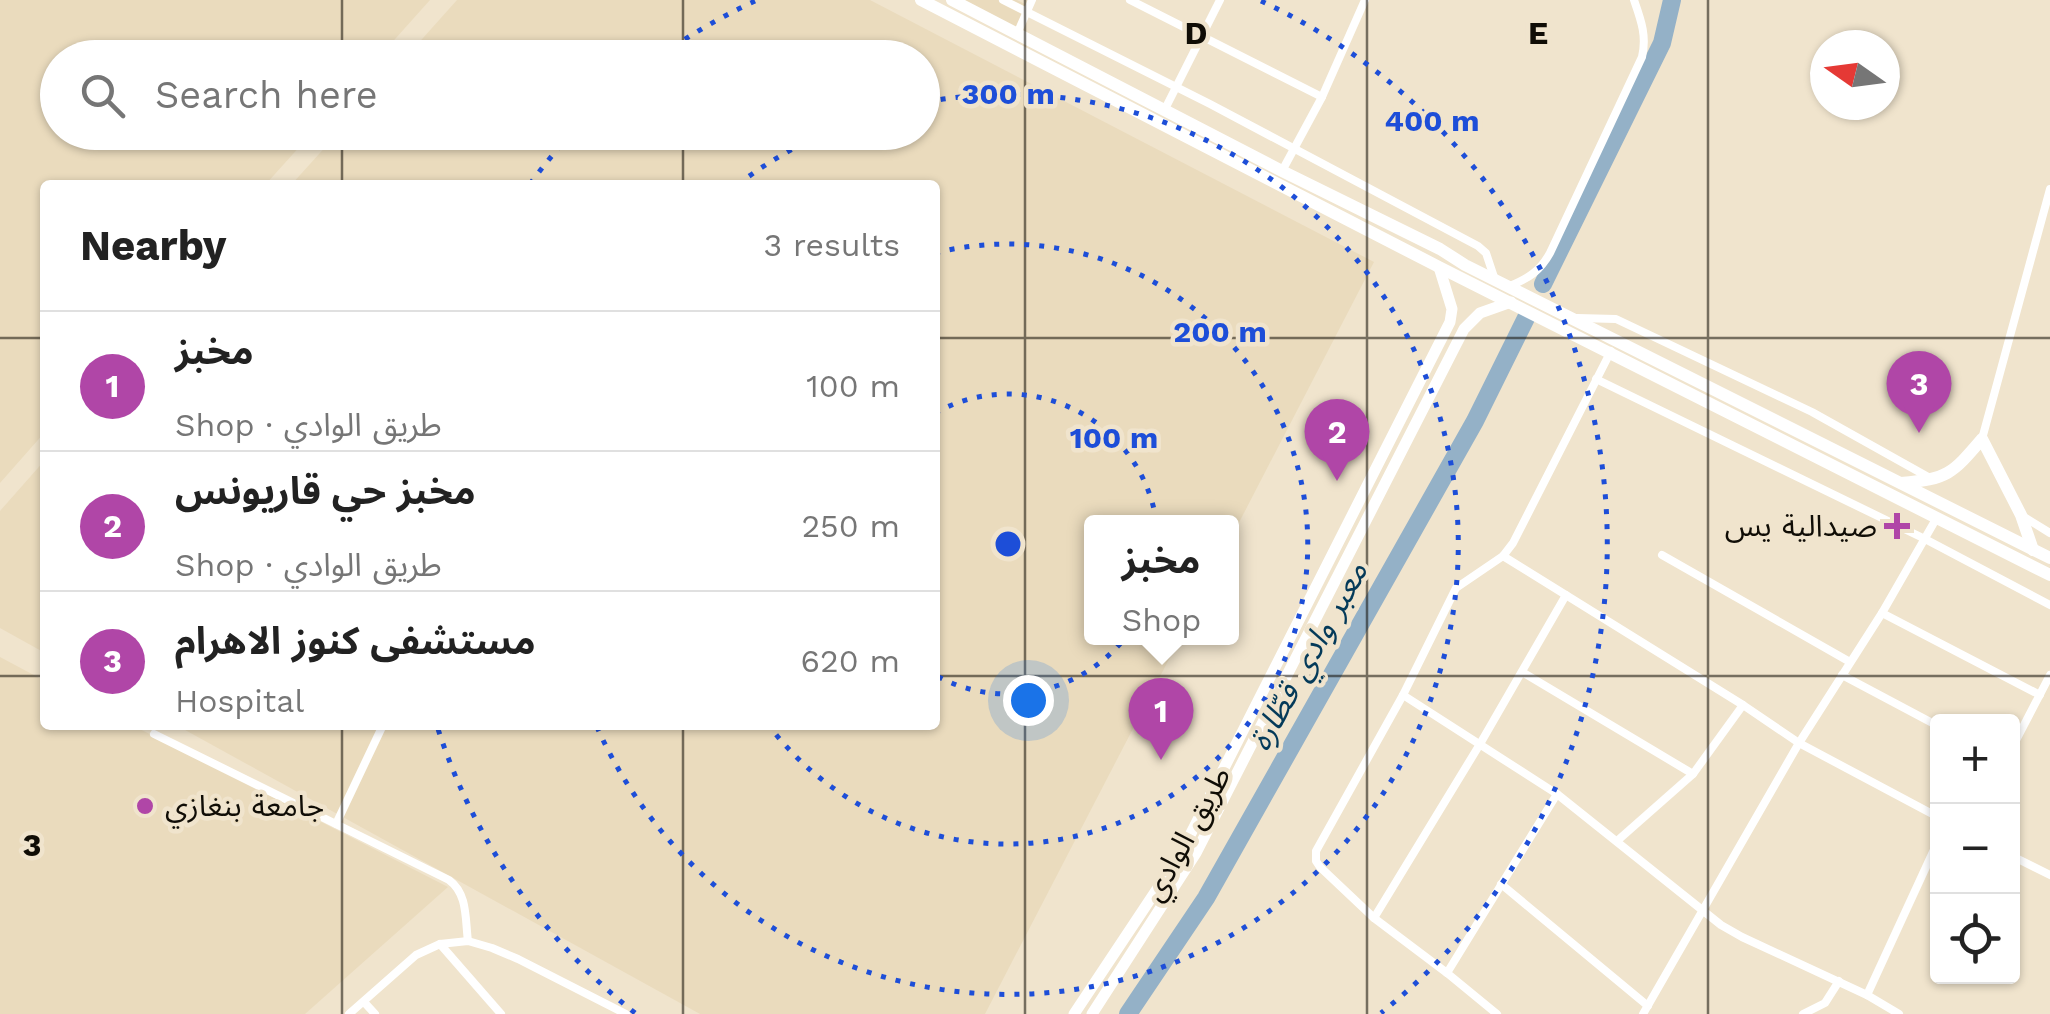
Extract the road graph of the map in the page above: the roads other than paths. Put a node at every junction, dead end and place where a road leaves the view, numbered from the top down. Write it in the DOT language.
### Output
graph roads {
  1 [pos="921,0"];
  2 [pos="952,0"];
  3 [pos="1004,0"];
  4 [pos="1032,0"];
  5 [pos="1130,0"];
  6 [pos="1220,0"];
  7 [pos="1349,0"];
  8 [pos="1634,0"];
  9 [pos="1363,3"];
  10 [pos="1026,12"];
  11 [pos="1018,34"];
  12 [pos="1203,35"];
  13 [pos="1176,87"];
  14 [pos="1322,97"];
  15 [pos="1164,111"];
  16 [pos="1294,148"];
  17 [pos="1282,171"];
  18 [pos="2050,189"];
  19 [pos="2044,211"];
  20 [pos="2050,222"];
  21 [pos="1450,231"];
  22 [pos="1440,250"];
  23 [pos="1439,267"];
  24 [pos="1494,279"];
  25 [pos="1510,286"];
  26 [pos="1512,302"];
  27 [pos="1570,318"];
  28 [pos="1450,322"];
  29 [pos="1464,328"];
  30 [pos="1611,352"];
  31 [pos="1740,377"];
  32 [pos="1596,379"];
  33 [pos="1731,398"];
  34 [pos="1982,440"];
  35 [pos="1934,480"];
  36 [pos="1898,483"];
  37 [pos="2021,515"];
  38 [pos="1936,519"];
  39 [pos="2050,533"];
  40 [pos="1925,539"];
  41 [pos="2033,550"];
  42 [pos="1662,555"];
  43 [pos="1503,556"];
  44 [pos="2050,558"];
  45 [pos="2050,575"];
  46 [pos="1318,584"];
  47 [pos="1331,591"];
  48 [pos="1566,595"];
  49 [pos="2050,605"];
  50 [pos="1882,613"];
  51 [pos="1850,662"];
  52 [pos="1522,672"];
  53 [pos="2050,675"];
  54 [pos="1842,676"];
  55 [pos="1272,688"];
  56 [pos="1403,694"];
  57 [pos="2040,695"];
  58 [pos="1742,705"];
  59 [pos="1930,722"];
  60 [pos="381,730"];
  61 [pos="2020,733"];
  62 [pos="154,734"];
  63 [pos="1799,743"];
  64 [pos="1480,744"];
  65 [pos="1693,774"];
  66 [pos="1557,794"];
  67 [pos="1930,813"];
  68 [pos="336,824"];
  69 [pos="1203,826"];
  70 [pos="1617,841"];
  71 [pos="1930,859"];
  72 [pos="2020,860"];
  73 [pos="2050,875"];
  74 [pos="1502,884"];
  75 [pos="1703,910"];
  76 [pos="1374,918"];
  77 [pos="468,941"];
  78 [pos="440,944"];
  79 [pos="1448,972"];
  80 [pos="1839,981"];
  81 [pos="1868,995"];
  82 [pos="364,1002"];
  83 [pos="1646,1010"];
  84 [pos="349,1014"];
  85 [pos="374,1014"];
  86 [pos="501,1014"];
  87 [pos="626,1014"];
  88 [pos="1074,1014"];
  89 [pos="1092,1014"];
  90 [pos="1498,1014"];
  91 [pos="1802,1014"];
  92 [pos="1900,1014"];
  1 -- 23 [label="highway"];
  2 -- 11 [label="highway"];
  3 -- 10 [label="street"];
  4 -- 10 [label="street"];
  5 -- 12 [label="street"];
  6 -- 12 [label="street"];
  7 -- 9 [label="street"];
  8 -- 25 [label="street"];
  9 -- 14 [label="street"];
  10 -- 11 [label="street"];
  10 -- 13 [label="street"];
  11 -- 15 [label="highway"];
  12 -- 13 [label="street"];
  12 -- 14 [label="street"];
  13 -- 15 [label="street"];
  13 -- 16 [label="street"];
  14 -- 16 [label="street"];
  15 -- 17 [label="highway"];
  16 -- 17 [label="street"];
  16 -- 21 [label="street"];
  17 -- 22 [label="highway"];
  18 -- 19 [label="street"];
  19 -- 20 [label="street"];
  19 -- 34 [label="street"];
  21 -- 22 [label="street"];
  21 -- 24 [label="street"];
  22 -- 24 [label="highway"];
  23 -- 26 [label="highway"];
  23 -- 28 [label="main road"];
  24 -- 25 [label="highway"];
  25 -- 27 [label="highway"];
  26 -- 29 [label="main road"];
  26 -- 30 [label="highway"];
  27 -- 31 [label="street"];
  27 -- 33 [label="highway"];
  28 -- 29 [label="main road"];
  28 -- 46 [label="main road, طريق الوادي"];
  29 -- 47 [label="main road, طريق الوادي"];
  30 -- 32 [label="street"];
  30 -- 38 [label="highway"];
  31 -- 33 [label="street"];
  31 -- 35 [label="street"];
  32 -- 40 [label="street"];
  32 -- 43 [label="street"];
  33 -- 36 [label="highway"];
  34 -- 35 [label="highway"];
  34 -- 37 [label="highway"];
  35 -- 36 [label="highway"];
  36 -- 41 [label="highway"];
  37 -- 39 [label="street"];
  37 -- 41 [label="highway"];
  38 -- 40 [label="street"];
  38 -- 45 [label="highway"];
  40 -- 49 [label="street"];
  40 -- 50 [label="street"];
  41 -- 44 [label="highway"];
  42 -- 51 [label="street"];
  43 -- 48 [label="street"];
  43 -- 56 [label="street"];
  46 -- 47 [label="main road"];
  46 -- 55 [label="main road, طريق الوادي"];
  47 -- 55 [label="main road, طريق الوادي"];
  48 -- 52 [label="street"];
  48 -- 58 [label="street"];
  50 -- 51 [label="street"];
  50 -- 57 [label="street"];
  51 -- 54 [label="street"];
  52 -- 64 [label="street"];
  52 -- 65 [label="street"];
  53 -- 57 [label="street"];
  54 -- 59 [label="street"];
  54 -- 63 [label="street"];
  55 -- 69 [label="main road, طريق الوادي"];
  56 -- 64 [label="street"];
  56 -- 76 [label="street"];
  57 -- 61 [label="street"];
  58 -- 63 [label="street"];
  58 -- 65 [label="street"];
  60 -- 68 [label="street"];
  62 -- 68 [label="street"];
  63 -- 67 [label="street"];
  63 -- 75 [label="street"];
  64 -- 66 [label="street"];
  64 -- 76 [label="street"];
  65 -- 70 [label="street"];
  66 -- 70 [label="street"];
  66 -- 74 [label="street"];
  68 -- 77 [label="street"];
  69 -- 88 [label="main road, طريق الوادي"];
  69 -- 89 [label="main road, طريق الوادي"];
  70 -- 75 [label="street"];
  71 -- 81 [label="street"];
  72 -- 73 [label="street"];
  74 -- 79 [label="street"];
  74 -- 83 [label="street"];
  75 -- 80 [label="street"];
  75 -- 83 [label="street"];
  76 -- 79 [label="street"];
  77 -- 78 [label="street"];
  77 -- 87 [label="street"];
  78 -- 82 [label="street"];
  78 -- 86 [label="street"];
  79 -- 90 [label="street"];
  80 -- 81 [label="street"];
  80 -- 91 [label="street"];
  81 -- 92 [label="street"];
  82 -- 84 [label="street"];
  82 -- 85 [label="street"];
}
